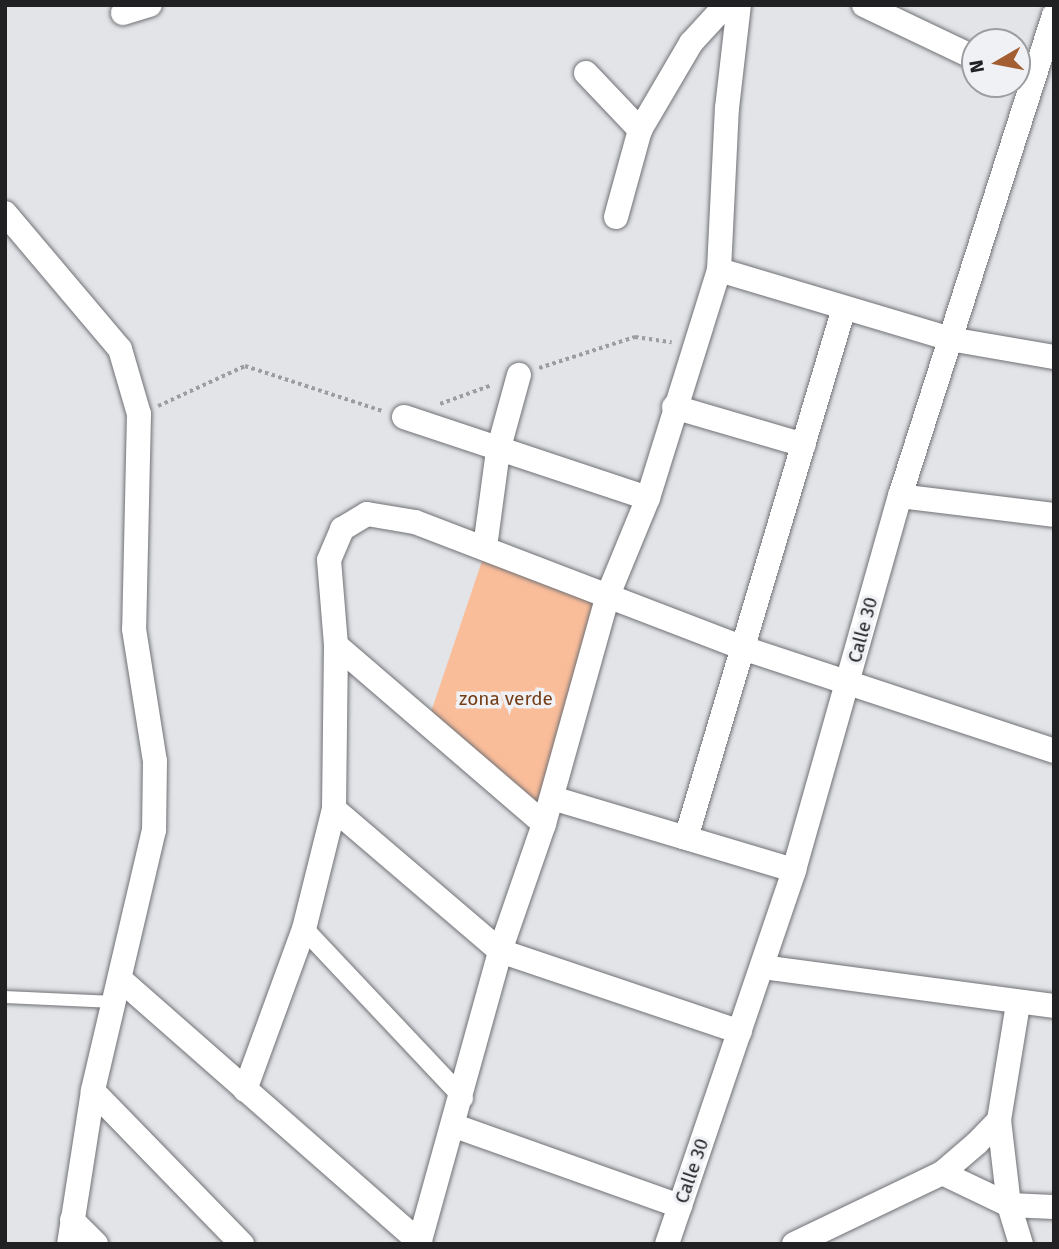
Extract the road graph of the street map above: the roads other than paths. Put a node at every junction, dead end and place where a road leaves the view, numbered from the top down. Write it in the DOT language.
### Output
graph roads {
  1 [pos="150,5"];
  2 [pos="726,5"];
  3 [pos="739,5"];
  4 [pos="864,5"];
  5 [pos="123,13"];
  6 [pos="1054,16"];
  7 [pos="961,51"];
  8 [pos="1031,68"];
  9 [pos="586,73"];
  10 [pos="1020,98"];
  11 [pos="640,131"];
  12 [pos="5,213"];
  13 [pos="616,217"];
  14 [pos="719,270"];
  15 [pos="844,308"];
  16 [pos="950,339"];
  17 [pos="1054,357"];
  18 [pos="520,375"];
  19 [pos="674,407"];
  20 [pos="404,417"];
  21 [pos="804,445"];
  22 [pos="498,451"];
  23 [pos="900,496"];
  24 [pos="648,498"];
  25 [pos="1054,514"];
  26 [pos="485,547"];
  27 [pos="608,595"];
  28 [pos="336,645"];
  29 [pos="743,648"];
  30 [pos="849,681"];
  31 [pos="1054,751"];
  32 [pos="552,797"];
  33 [pos="334,808"];
  34 [pos="544,824"];
  35 [pos="686,838"];
  36 [pos="794,870"];
  37 [pos="304,929"];
  38 [pos="500,951"];
  39 [pos="762,967"];
  40 [pos="117,990"];
  41 [pos="5,998"];
  42 [pos="1018,1004"];
  43 [pos="1054,1006"];
  44 [pos="740,1031"];
  45 [pos="245,1090"];
  46 [pos="93,1091"];
  47 [pos="463,1098"];
  48 [pos="999,1120"];
  49 [pos="455,1126"];
  50 [pos="942,1172"];
  51 [pos="1009,1205"];
  52 [pos="680,1206"];
  53 [pos="1054,1207"];
  54 [pos="70,1232"];
  55 [pos="419,1243"];
  56 [pos="96,1244"];
  57 [pos="242,1244"];
  58 [pos="667,1244"];
  59 [pos="794,1244"];
  60 [pos="1021,1244"];
  1 -- 5 [label="street"];
  2 -- 11 [label="street"];
  3 -- 14 [label="street"];
  4 -- 7 [label="street"];
  6 -- 8 [label="street, Calle 30"];
  9 -- 11 [label="street"];
  10 -- 16 [label="street, Calle 30"];
  11 -- 13 [label="street"];
  12 -- 40 [label="street"];
  14 -- 15 [label="street"];
  14 -- 19 [label="street"];
  15 -- 16 [label="street"];
  15 -- 21 [label="street"];
  16 -- 17 [label="street"];
  16 -- 23 [label="street, Calle 30"];
  18 -- 22 [label="street"];
  19 -- 21 [label="street"];
  19 -- 24 [label="street"];
  20 -- 22 [label="street"];
  21 -- 29 [label="street"];
  22 -- 24 [label="street"];
  22 -- 26 [label="street"];
  23 -- 25 [label="street"];
  23 -- 30 [label="street, Calle 30"];
  24 -- 27 [label="street"];
  26 -- 27 [label="street"];
  26 -- 28 [label="street"];
  27 -- 29 [label="street"];
  27 -- 32 [label="street"];
  28 -- 33 [label="street"];
  28 -- 34 [label="street"];
  29 -- 30 [label="street"];
  29 -- 35 [label="street"];
  30 -- 31 [label="street"];
  30 -- 36 [label="street, Calle 30"];
  32 -- 34 [label="street"];
  32 -- 35 [label="street"];
  33 -- 37 [label="street"];
  33 -- 38 [label="street"];
  34 -- 38 [label="street"];
  35 -- 36 [label="street"];
  36 -- 39 [label="street, Calle 30"];
  37 -- 45 [label="street"];
  37 -- 47 [label="street"];
  38 -- 44 [label="street"];
  38 -- 47 [label="street"];
  39 -- 42 [label="street"];
  39 -- 44 [label="street, Calle 30"];
  40 -- 41 [label="lane"];
  40 -- 45 [label="street"];
  40 -- 46 [label="street"];
  42 -- 43 [label="street"];
  42 -- 48 [label="street"];
  44 -- 52 [label="street, Calle 30"];
  45 -- 55 [label="street"];
  46 -- 54 [label="street"];
  46 -- 57 [label="street"];
  47 -- 49 [label="street"];
  48 -- 50 [label="street"];
  48 -- 51 [label="street"];
  49 -- 52 [label="street"];
  49 -- 55 [label="street"];
  50 -- 51 [label="street"];
  50 -- 59 [label="street"];
  51 -- 53 [label="street"];
  51 -- 60 [label="street"];
  52 -- 58 [label="street, Calle 30"];
  54 -- 56 [label="street"];
}
